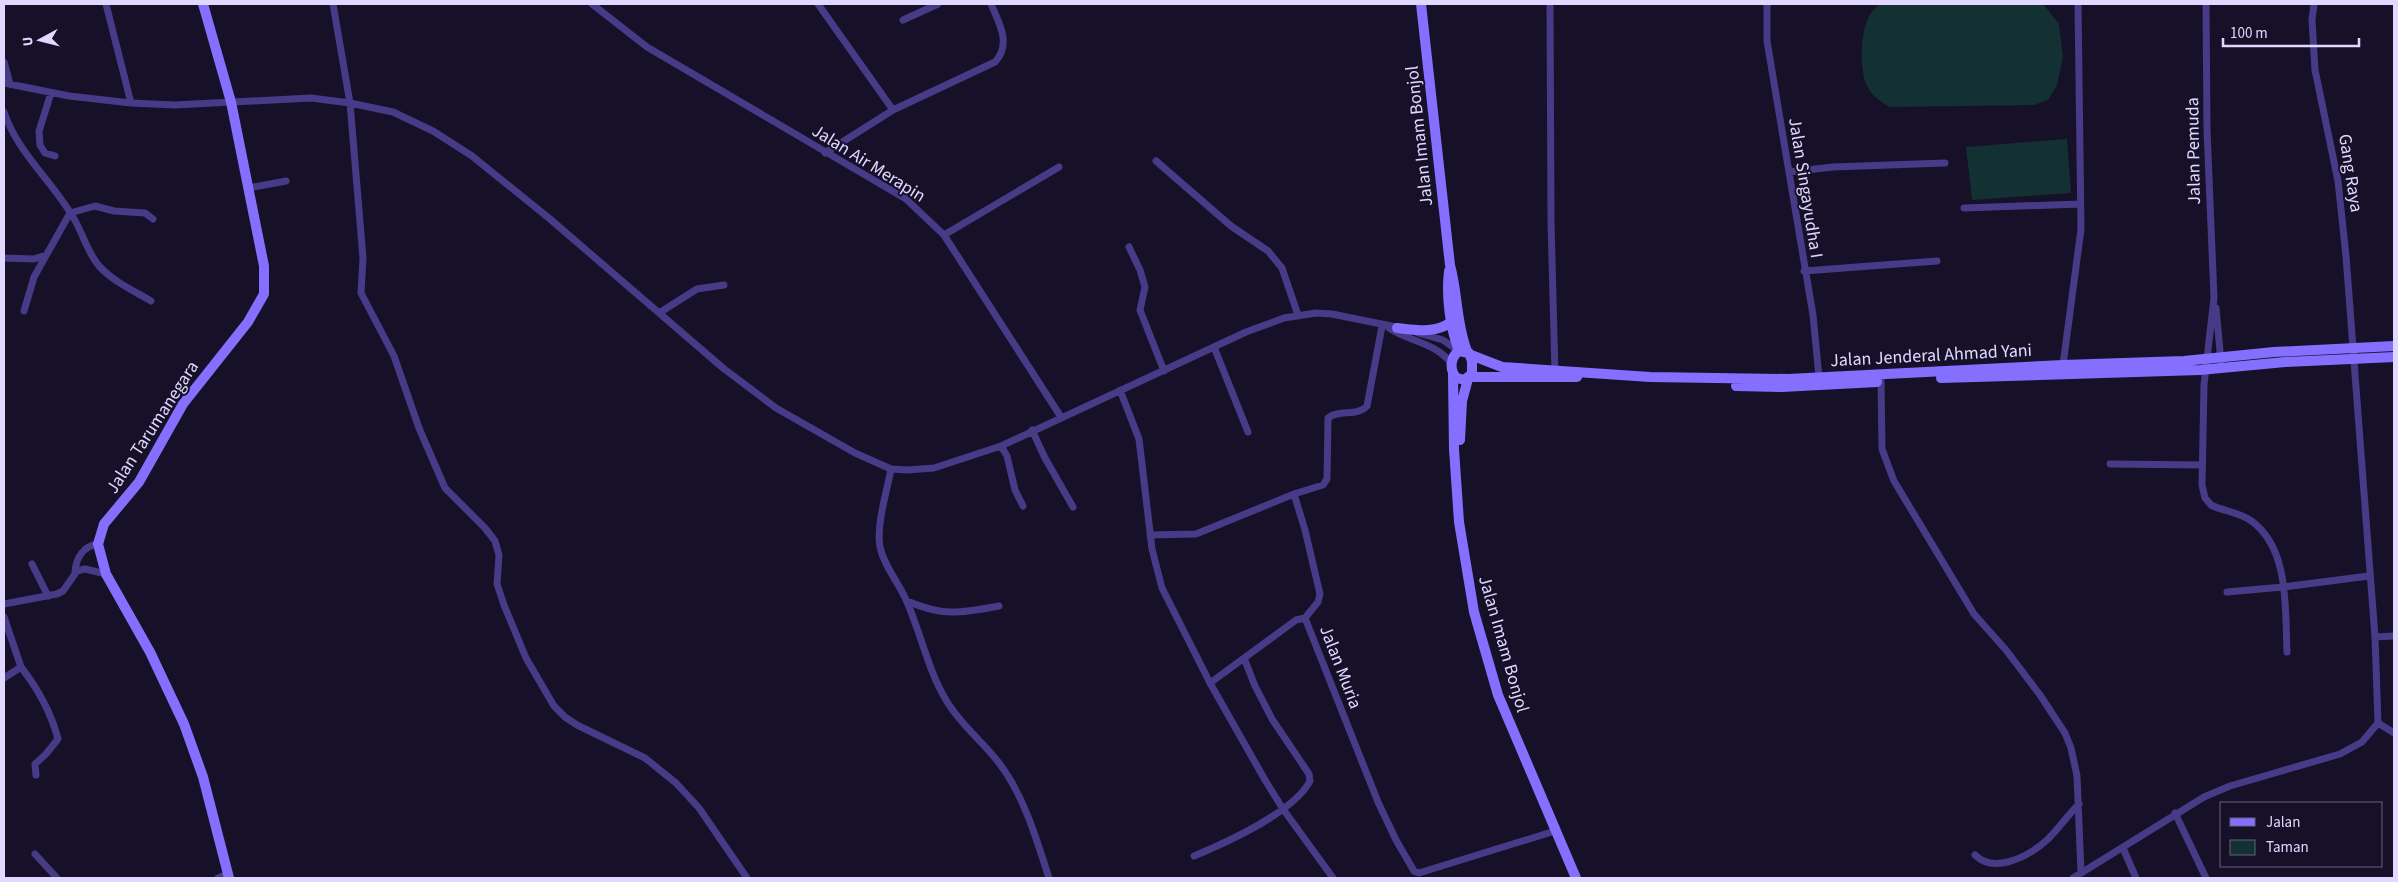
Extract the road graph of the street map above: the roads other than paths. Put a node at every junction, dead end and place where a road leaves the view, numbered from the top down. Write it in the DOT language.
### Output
graph roads {
  1 [pos="106,4"];
  2 [pos="203,4"];
  3 [pos="333,4"];
  4 [pos="592,4"];
  5 [pos="818,4"];
  6 [pos="938,4"];
  7 [pos="991,4"];
  8 [pos="1421,4"];
  9 [pos="1550,4"];
  10 [pos="1767,4"];
  11 [pos="2078,4"];
  12 [pos="2206,4"];
  13 [pos="2314,4"];
  14 [pos="903,20"];
  15 [pos="4,62"];
  16 [pos="7,84"];
  17 [pos="51,93"];
  18 [pos="231,102"];
  19 [pos="350,102"];
  20 [pos="131,103"];
  21 [pos="893,110"];
  22 [pos="4,112"];
  23 [pos="825,153"];
  24 [pos="55,156"];
  25 [pos="1156,161"];
  26 [pos="1944,164"];
  27 [pos="1060,167"];
  28 [pos="1789,172"];
  29 [pos="286,181"];
  30 [pos="249,188"];
  31 [pos="2080,204"];
  32 [pos="1964,208"];
  33 [pos="70,213"];
  34 [pos="153,219"];
  35 [pos="944,235"];
  36 [pos="1129,247"];
  37 [pos="46,255"];
  38 [pos="4,258"];
  39 [pos="1937,261"];
  40 [pos="1450,265"];
  41 [pos="1804,271"];
  42 [pos="724,285"];
  43 [pos="2214,298"];
  44 [pos="151,301"];
  45 [pos="24,311"];
  46 [pos="659,313"];
  47 [pos="1298,315"];
  48 [pos="1451,322"];
  49 [pos="1389,327"];
  50 [pos="2394,346"];
  51 [pos="1214,347"];
  52 [pos="2355,348"];
  53 [pos="1464,352"];
  54 [pos="2222,357"];
  55 [pos="2394,357"];
  56 [pos="2207,358"];
  57 [pos="2355,359"];
  58 [pos="1452,364"];
  59 [pos="2062,365"];
  60 [pos="2221,368"];
  61 [pos="1164,370"];
  62 [pos="2206,370"];
  63 [pos="1555,372"];
  64 [pos="1453,375"];
  65 [pos="1819,377"];
  66 [pos="1469,378"];
  67 [pos="1882,381"];
  68 [pos="1120,390"];
  69 [pos="1061,417"];
  70 [pos="1032,430"];
  71 [pos="1248,432"];
  72 [pos="1001,446"];
  73 [pos="2110,464"];
  74 [pos="2202,465"];
  75 [pos="1455,466"];
  76 [pos="890,469"];
  77 [pos="1294,494"];
  78 [pos="1024,506"];
  79 [pos="1073,507"];
  80 [pos="1150,535"];
  81 [pos="98,544"];
  82 [pos="32,564"];
  83 [pos="75,572"];
  84 [pos="106,574"];
  85 [pos="2369,576"];
  86 [pos="2283,587"];
  87 [pos="2228,592"];
  88 [pos="48,596"];
  89 [pos="907,601"];
  90 [pos="4,604"];
  91 [pos="999,606"];
  92 [pos="4,617"];
  93 [pos="1305,618"];
  94 [pos="2394,636"];
  95 [pos="2375,637"];
  96 [pos="2287,652"];
  97 [pos="1244,658"];
  98 [pos="21,667"];
  99 [pos="4,678"];
  100 [pos="1210,683"];
  101 [pos="2378,723"];
  102 [pos="2394,733"];
  103 [pos="36,775"];
  104 [pos="2079,804"];
  105 [pos="1283,809"];
  106 [pos="2175,814"];
  107 [pos="1555,831"];
  108 [pos="2123,848"];
  109 [pos="35,854"];
  110 [pos="1975,855"];
  111 [pos="1194,856"];
  112 [pos="2081,873"];
  113 [pos="229,876"];
  114 [pos="57,878"];
  115 [pos="218,878"];
  116 [pos="747,878"];
  117 [pos="1049,878"];
  118 [pos="1334,878"];
  119 [pos="1576,878"];
  120 [pos="2073,878"];
  121 [pos="2136,878"];
  122 [pos="2206,878"];
  1 -- 20 [label="street"];
  2 -- 18 [label="main road, Jalan Tarumanegara"];
  3 -- 19 [label="street"];
  4 -- 23 [label="street, Jalan Air Merapin"];
  5 -- 21 [label="street"];
  6 -- 14 [label="street"];
  7 -- 21 [label="street"];
  8 -- 40 [label="main road, Jalan Imam Bonjol"];
  9 -- 63 [label="street"];
  10 -- 28 [label="street, Jalan Singayudha I"];
  11 -- 31 [label="street"];
  12 -- 43 [label="street, Jalan Pemuda"];
  13 -- 52 [label="street, Gang Raya"];
  15 -- 16 [label="street"];
  16 -- 17 [label="street"];
  17 -- 20 [label="street"];
  17 -- 24 [label="street"];
  18 -- 19 [label="street"];
  18 -- 20 [label="street"];
  18 -- 30 [label="main road, Jalan Tarumanegara"];
  19 -- 46 [label="street"];
  19 -- 116 [label="street"];
  21 -- 23 [label="street"];
  22 -- 33 [label="street"];
  23 -- 35 [label="street, Jalan Air Merapin"];
  25 -- 47 [label="street"];
  26 -- 28 [label="street"];
  27 -- 35 [label="street"];
  28 -- 41 [label="street, Jalan Singayudha I"];
  29 -- 30 [label="street"];
  30 -- 81 [label="main road, Jalan Tarumanegara"];
  31 -- 32 [label="street"];
  31 -- 59 [label="street"];
  33 -- 34 [label="street"];
  33 -- 37 [label="street"];
  33 -- 44 [label="street"];
  35 -- 69 [label="street, Jalan Air Merapin"];
  36 -- 61 [label="street"];
  37 -- 38 [label="street"];
  37 -- 45 [label="street"];
  39 -- 41 [label="street"];
  40 -- 48 [label="main road, Jalan Imam Bonjol"];
  40 -- 53 [label="main road, Jalan Imam Bonjol"];
  41 -- 65 [label="street, Jalan Singayudha I"];
  42 -- 46 [label="street"];
  43 -- 54 [label="street, Jalan Pemuda"];
  43 -- 56 [label="street, Jalan Pemuda"];
  46 -- 76 [label="street"];
  47 -- 49 [label="street"];
  47 -- 51 [label="street"];
  48 -- 49 [label="main road"];
  48 -- 53 [label="main road, Jalan Imam Bonjol"];
  49 -- 53 [label="street"];
  49 -- 58 [label="street"];
  49 -- 77 [label="street"];
  50 -- 52 [label="main road, Jalan Jenderal Ahmad Yani"];
  51 -- 61 [label="street"];
  51 -- 71 [label="street"];
  52 -- 54 [label="main road, Jalan Jenderal Ahmad Yani"];
  52 -- 57 [label="street, Gang Raya"];
  53 -- 58 [label="main road"];
  53 -- 63 [label="main road, Jalan Jenderal Ahmad Yani"];
  53 -- 66 [label="main road, Jalan Imam Bonjol"];
  54 -- 56 [label="main road, Jalan Jenderal Ahmad Yani"];
  54 -- 60 [label="street, Jalan Pemuda"];
  55 -- 57 [label="main road, Jalan Jenderal Ahmad Yani"];
  56 -- 59 [label="main road, Jalan Jenderal Ahmad Yani"];
  56 -- 62 [label="street, Jalan Pemuda"];
  57 -- 60 [label="main road, Jalan Jenderal Ahmad Yani"];
  57 -- 85 [label="street, Gang Raya"];
  58 -- 64 [label="main road, Jalan Imam Bonjol"];
  59 -- 65 [label="main road, Jalan Jenderal Ahmad Yani"];
  60 -- 62 [label="main road, Jalan Jenderal Ahmad Yani"];
  61 -- 68 [label="street"];
  62 -- 67 [label="main road, Jalan Jenderal Ahmad Yani"];
  62 -- 74 [label="street, Jalan Pemuda"];
  63 -- 65 [label="main road, Jalan Jenderal Ahmad Yani"];
  63 -- 66 [label="main road, Jalan Jenderal Ahmad Yani"];
  63 -- 67 [label="main road, Jalan Jenderal Ahmad Yani"];
  64 -- 66 [label="main road, Jalan Jenderal Ahmad Yani"];
  64 -- 75 [label="main road, Jalan Imam Bonjol"];
  66 -- 75 [label="main road, Jalan Imam Bonjol"];
  67 -- 104 [label="street"];
  68 -- 69 [label="street"];
  68 -- 80 [label="street"];
  69 -- 70 [label="street"];
  70 -- 72 [label="street"];
  70 -- 79 [label="street"];
  72 -- 76 [label="street"];
  72 -- 78 [label="street"];
  73 -- 74 [label="street"];
  74 -- 86 [label="street, Jalan Pemuda"];
  75 -- 107 [label="main road, Jalan Imam Bonjol"];
  76 -- 89 [label="street"];
  77 -- 80 [label="street"];
  77 -- 93 [label="street"];
  80 -- 100 [label="street"];
  81 -- 83 [label="street"];
  81 -- 84 [label="main road"];
  82 -- 88 [label="street"];
  83 -- 84 [label="street"];
  83 -- 88 [label="street"];
  84 -- 113 [label="main road"];
  85 -- 86 [label="street"];
  85 -- 95 [label="street, Gang Raya"];
  86 -- 87 [label="street"];
  86 -- 96 [label="street"];
  88 -- 90 [label="street"];
  89 -- 91 [label="street"];
  89 -- 117 [label="street"];
  92 -- 98 [label="street"];
  93 -- 97 [label="street, Jalan Muria"];
  93 -- 107 [label="street, Jalan Muria"];
  94 -- 95 [label="street"];
  95 -- 101 [label="street, Gang Raya"];
  97 -- 100 [label="street, Jalan Muria"];
  97 -- 105 [label="street"];
  98 -- 99 [label="street"];
  98 -- 103 [label="street"];
  100 -- 105 [label="street"];
  101 -- 102 [label="street"];
  101 -- 106 [label="street"];
  104 -- 110 [label="street"];
  104 -- 112 [label="street"];
  105 -- 111 [label="street"];
  105 -- 118 [label="street"];
  106 -- 108 [label="street"];
  106 -- 122 [label="street"];
  107 -- 119 [label="main road, Jalan Imam Bonjol"];
  108 -- 112 [label="street"];
  108 -- 121 [label="street"];
  109 -- 114 [label="street"];
  112 -- 120 [label="street"];
  113 -- 115 [label="street"];
}
